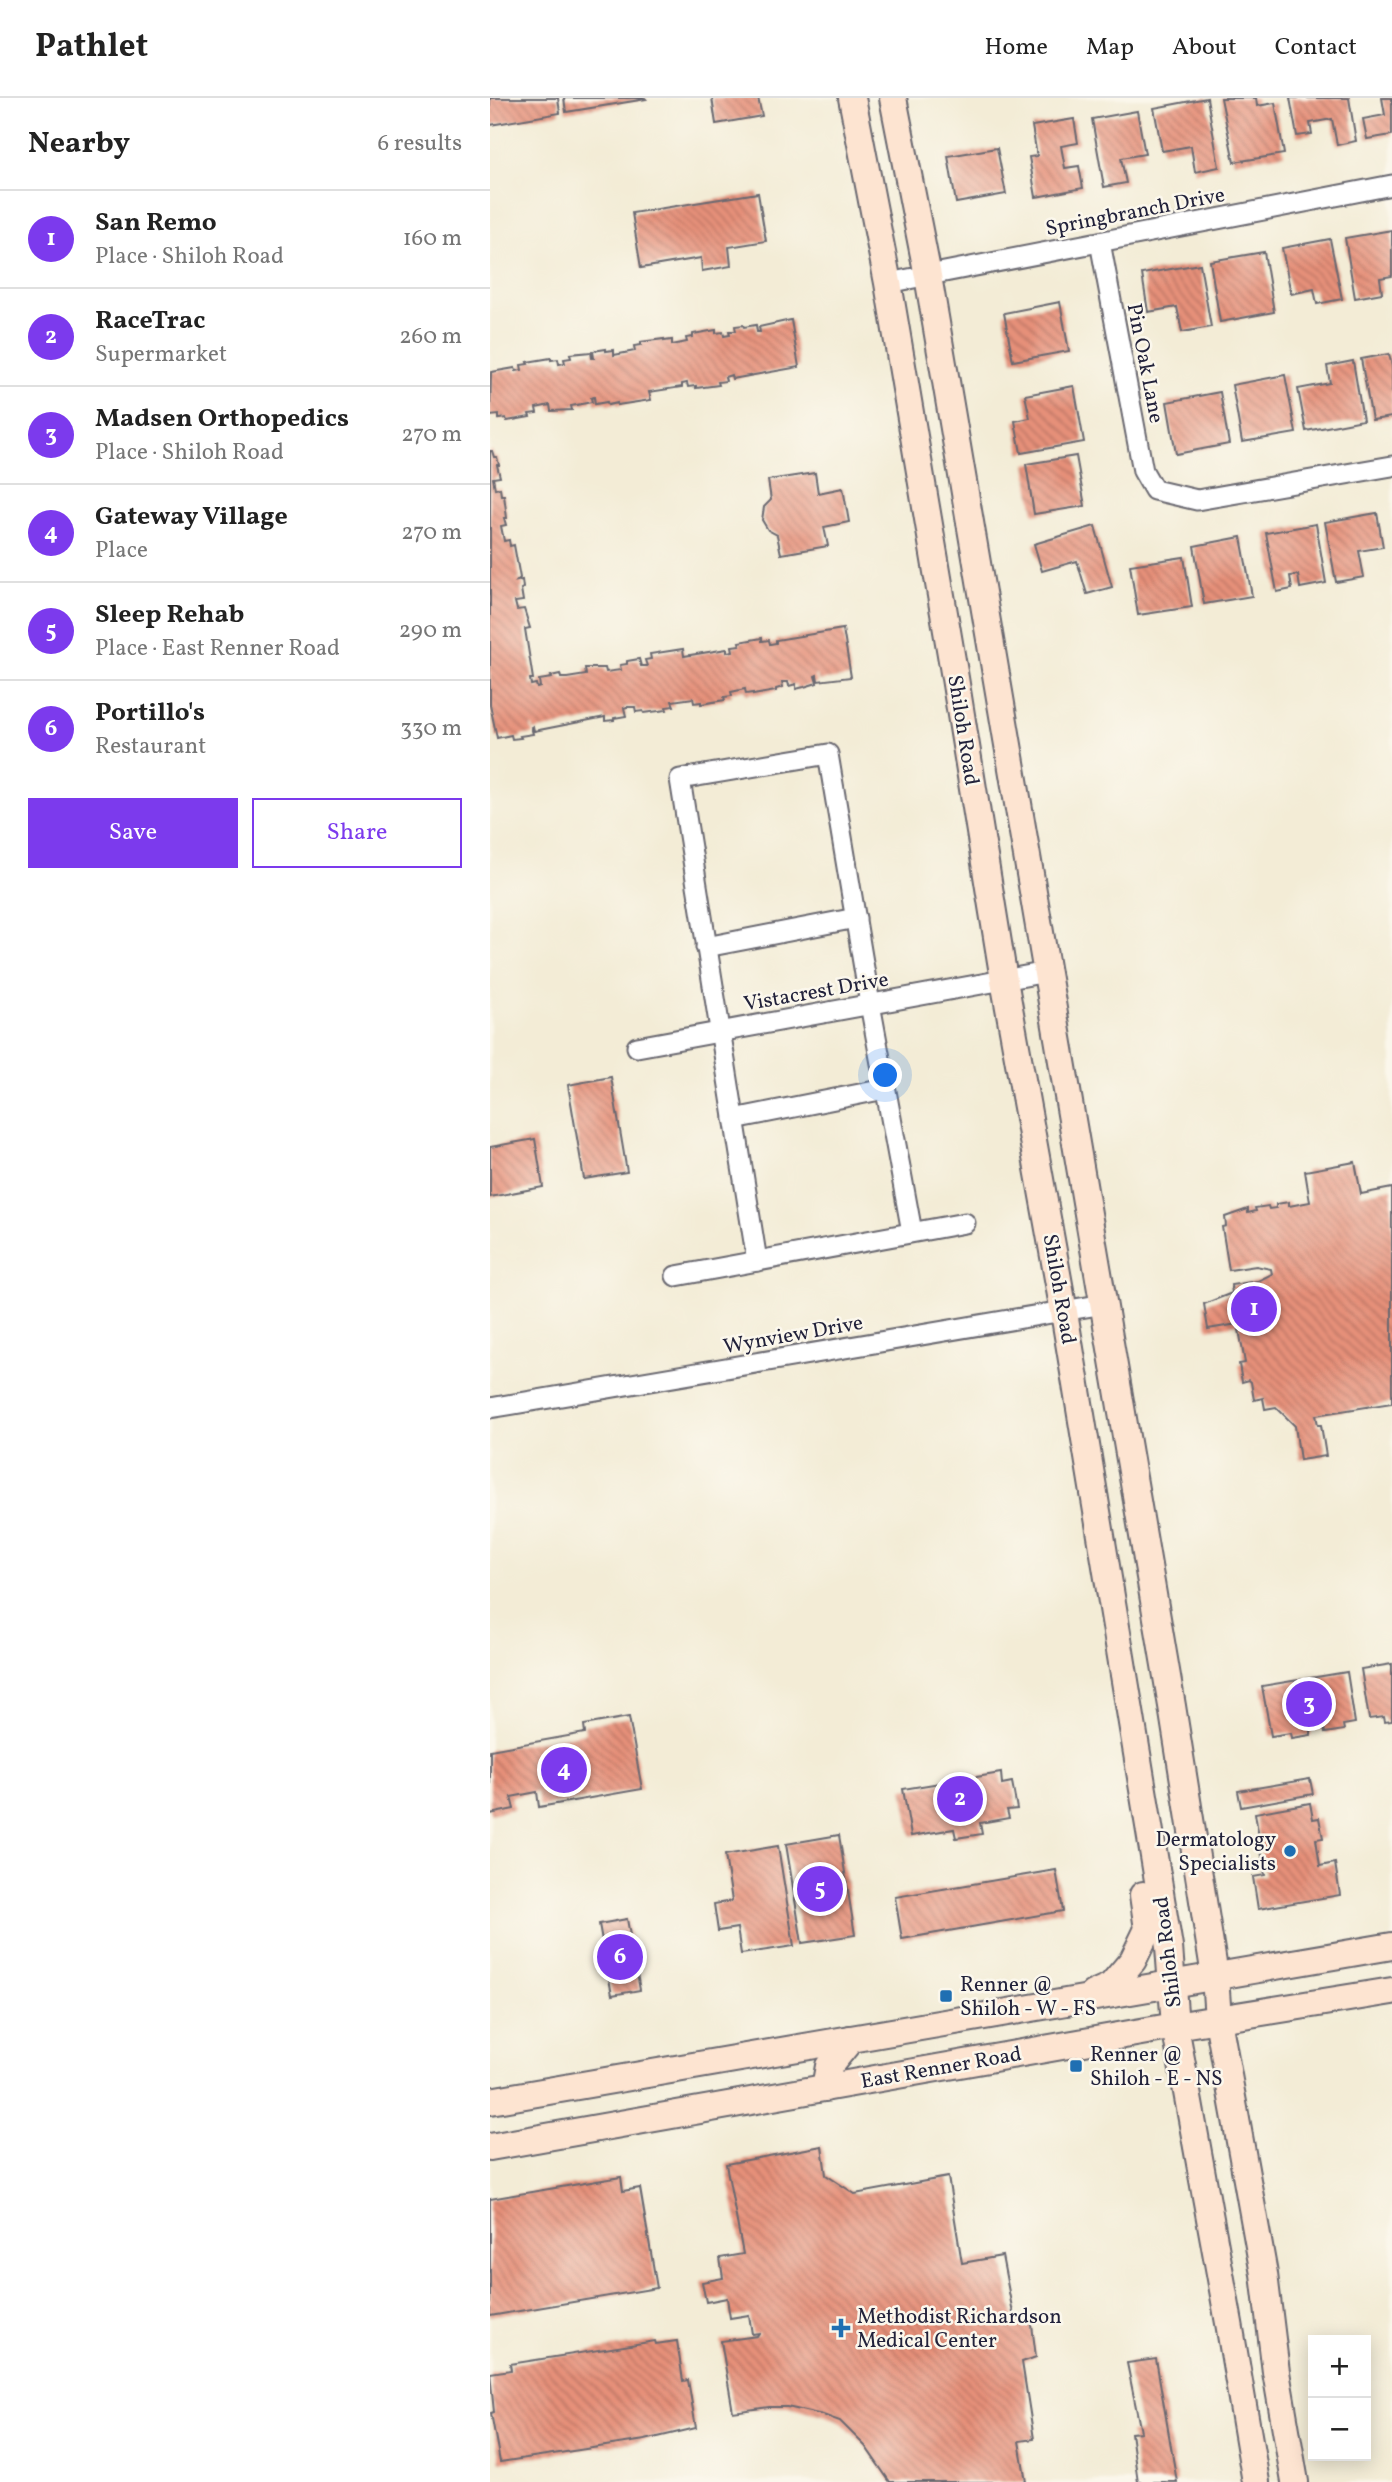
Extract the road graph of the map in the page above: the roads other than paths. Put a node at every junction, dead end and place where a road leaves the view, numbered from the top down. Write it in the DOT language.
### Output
graph roads {
  1 [pos="852,98"];
  2 [pos="893,98"];
  3 [pos="1392,185"];
  4 [pos="1100,242"];
  5 [pos="928,276"];
  6 [pos="888,283"];
  7 [pos="1392,466"];
  8 [pos="996,672"];
  9 [pos="956,678"];
  10 [pos="856,918"];
  11 [pos="706,947"];
  12 [pos="1047,972"];
  13 [pos="1004,980"];
  14 [pos="870,1004"];
  15 [pos="720,1032"];
  16 [pos="637,1047"];
  17 [pos="885,1090"];
  18 [pos="734,1119"];
  19 [pos="965,1223"];
  20 [pos="912,1232"];
  21 [pos="757,1261"];
  22 [pos="676,1276"];
  23 [pos="1104,1304"];
  24 [pos="1064,1311"];
  25 [pos="490,1408"];
  26 [pos="1160,1634"];
  27 [pos="1118,1642"];
  28 [pos="1135,1739"];
  29 [pos="1392,1946"];
  30 [pos="1215,1976"];
  31 [pos="1172,1983"];
  32 [pos="1392,1992"];
  33 [pos="1082,1999"];
  34 [pos="1218,2020"];
  35 [pos="1175,2026"];
  36 [pos="851,2039"];
  37 [pos="724,2061"];
  38 [pos="825,2088"];
  39 [pos="490,2101"];
  40 [pos="685,2112"];
  41 [pos="490,2147"];
  42 [pos="1270,2316"];
  43 [pos="1229,2323"];
  44 [pos="1255,2482"];
  45 [pos="1294,2482"];
  1 -- 6 [label="main road, Shiloh Road"];
  2 -- 5 [label="main road, Shiloh Road"];
  3 -- 4 [label="street, Springbranch Drive"];
  4 -- 5 [label="street, Springbranch Drive"];
  4 -- 7 [label="street, Pin Oak Lane"];
  5 -- 6 [label="street, Springbranch Drive"];
  5 -- 8 [label="main road, Shiloh Road"];
  6 -- 9 [label="main road, Shiloh Road"];
  8 -- 9 [label="main road"];
  8 -- 12 [label="main road, Shiloh Road"];
  9 -- 13 [label="main road, Shiloh Road"];
  10 -- 11 [label="street"];
  10 -- 11 [label="street"];
  10 -- 14 [label="street"];
  11 -- 15 [label="street"];
  12 -- 13 [label="street, Vistacrest Drive"];
  12 -- 23 [label="main road, Shiloh Road"];
  13 -- 14 [label="street, Vistacrest Drive"];
  13 -- 24 [label="main road, Shiloh Road"];
  14 -- 15 [label="street, Vistacrest Drive"];
  14 -- 17 [label="street"];
  15 -- 16 [label="street, Vistacrest Drive"];
  15 -- 18 [label="street"];
  17 -- 18 [label="street"];
  17 -- 20 [label="street"];
  18 -- 21 [label="street"];
  19 -- 20 [label="street"];
  20 -- 21 [label="street"];
  21 -- 22 [label="street"];
  23 -- 24 [label="street, Wynview Drive"];
  23 -- 26 [label="main road, Shiloh Road"];
  24 -- 25 [label="street, Wynview Drive"];
  24 -- 27 [label="main road, Shiloh Road"];
  26 -- 27 [label="main road"];
  26 -- 30 [label="main road, Shiloh Road"];
  27 -- 28 [label="main road, Shiloh Road"];
  28 -- 31 [label="main road, Shiloh Road"];
  28 -- 33 [label="main road"];
  29 -- 30 [label="main road, East Renner Road"];
  30 -- 31 [label="main road, East Renner Road"];
  30 -- 34 [label="main road, Shiloh Road"];
  31 -- 33 [label="main road, East Renner Road"];
  31 -- 35 [label="main road, Shiloh Road"];
  32 -- 34 [label="main road, East Renner Road"];
  33 -- 36 [label="main road, East Renner Road"];
  34 -- 35 [label="main road, East Renner Road"];
  34 -- 42 [label="main road, Shiloh Road"];
  35 -- 38 [label="main road, East Renner Road"];
  35 -- 43 [label="main road, Shiloh Road"];
  36 -- 37 [label="main road, East Renner Road"];
  36 -- 38 [label="main road"];
  37 -- 39 [label="main road, East Renner Road"];
  37 -- 40 [label="main road"];
  38 -- 40 [label="main road, East Renner Road"];
  40 -- 41 [label="main road, East Renner Road"];
  42 -- 43 [label="main road"];
  42 -- 45 [label="main road, Shiloh Road"];
  43 -- 44 [label="main road, Shiloh Road"];
}
